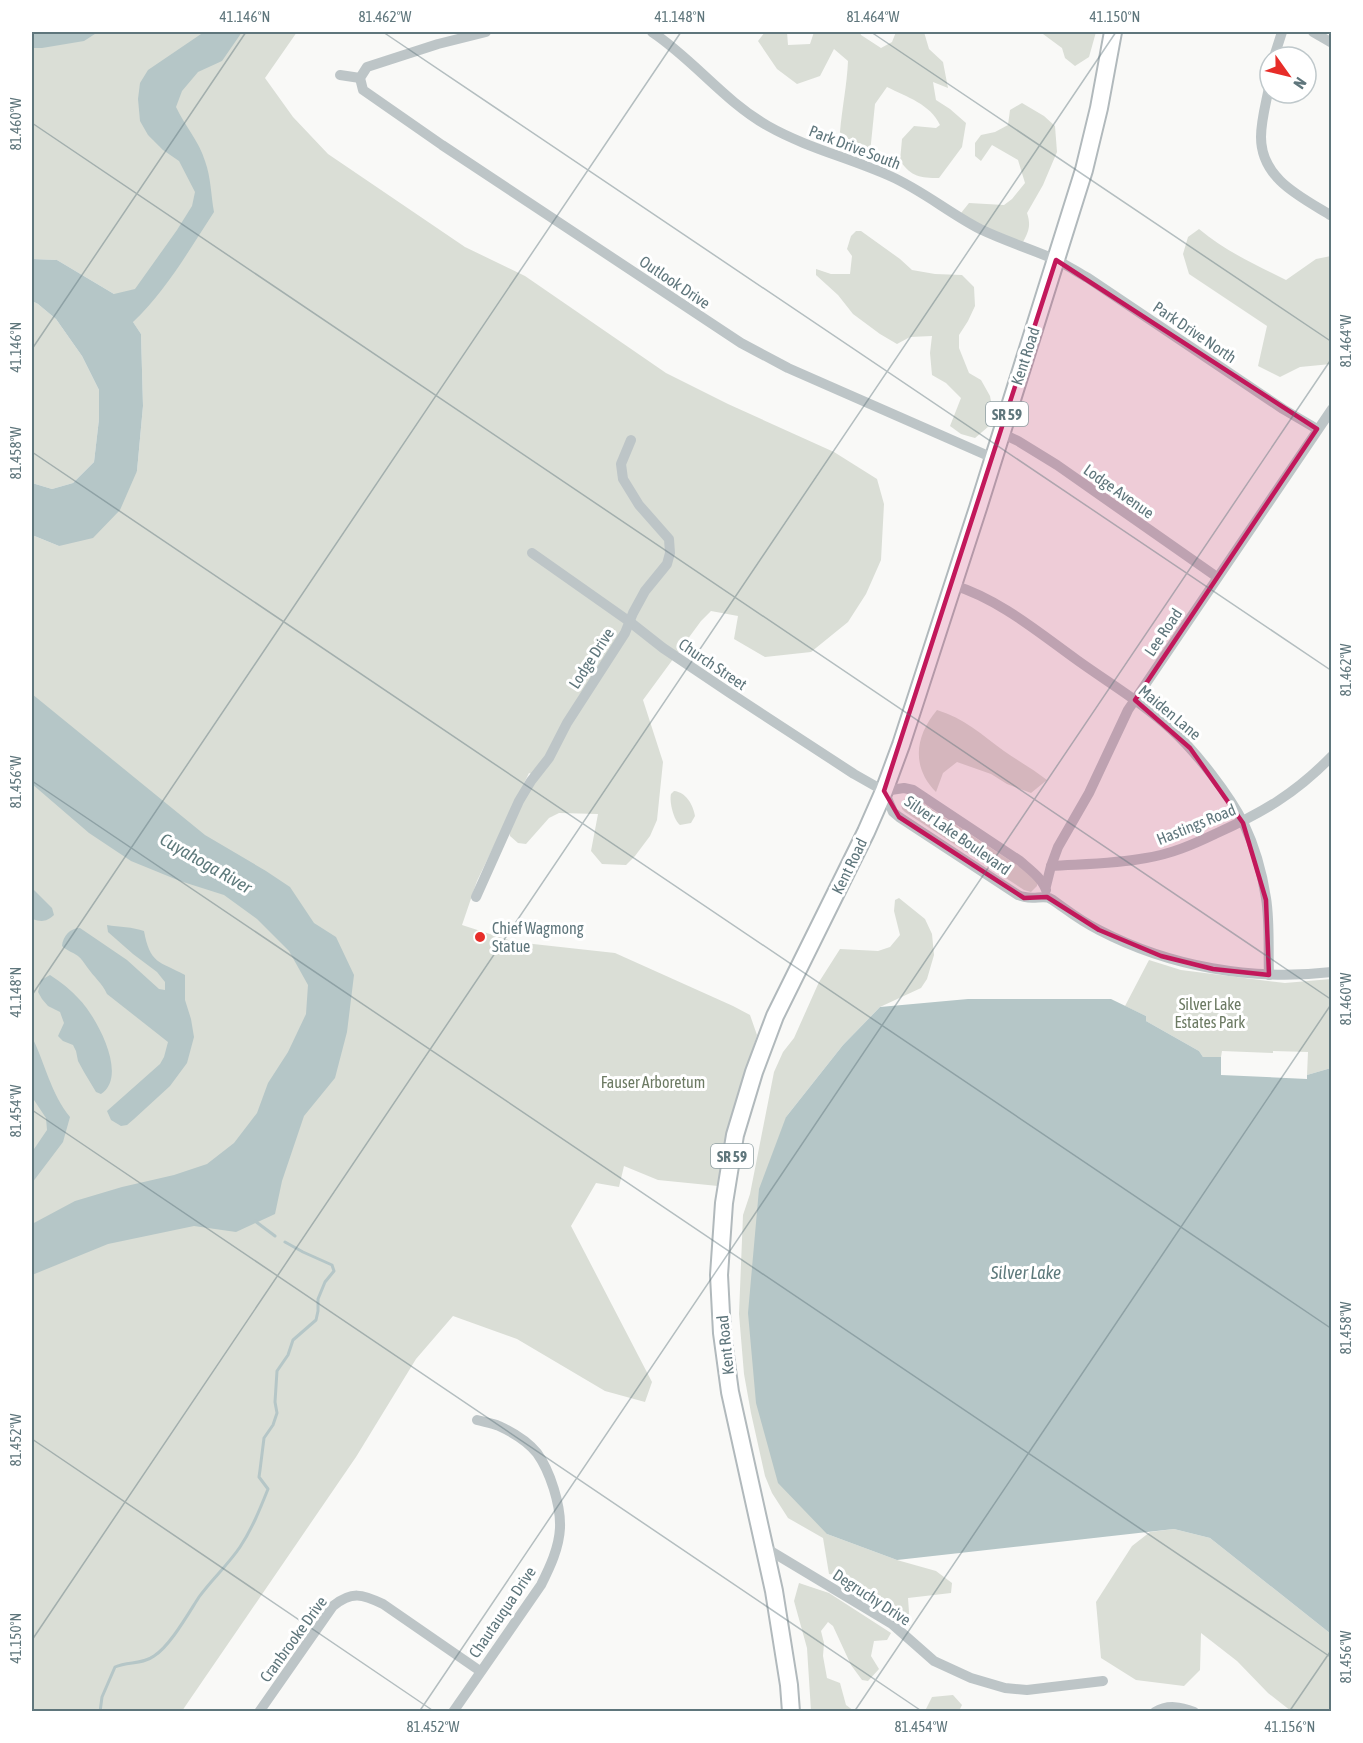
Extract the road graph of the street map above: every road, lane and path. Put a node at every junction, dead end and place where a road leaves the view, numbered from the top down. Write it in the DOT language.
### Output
graph roads {
  1 [pos="486,32"];
  2 [pos="1113,32"];
  3 [pos="1313,32"];
  4 [pos="656,34"];
  5 [pos="1332,43"];
  6 [pos="340,75"];
  7 [pos="360,78"];
  8 [pos="1266,105"];
  9 [pos="1332,216"];
  10 [pos="1056,260"];
  11 [pos="1332,409"];
  12 [pos="1317,429"];
  13 [pos="1001,433"];
  14 [pos="631,440"];
  15 [pos="993,458"];
  16 [pos="532,554"];
  17 [pos="1217,577"];
  18 [pos="953,585"];
  19 [pos="630,622"];
  20 [pos="1135,700"];
  21 [pos="1332,756"];
  22 [pos="884,791"];
  23 [pos="1243,823"];
  24 [pos="1051,866"];
  25 [pos="1047,891"];
  26 [pos="476,897"];
  27 [pos="1332,972"];
  28 [pos="1269,975"];
  29 [pos="477,1420"];
  30 [pos="764,1547"];
  31 [pos="480,1671"];
  32 [pos="1102,1681"];
  33 [pos="259,1712"];
  34 [pos="453,1712"];
  35 [pos="791,1712"];
  36 [pos="1155,1712"];
  37 [pos="1194,1712"];
  1 -- 7 [label="street"];
  2 -- 10 [label="main road, Kent Road / SR 59"];
  3 -- 5 [label="street"];
  4 -- 10 [label="street, Park Drive South"];
  6 -- 7 [label="street"];
  7 -- 15 [label="street, Outlook Drive"];
  8 -- 9 [label="street"];
  10 -- 12 [label="street, Park Drive North"];
  10 -- 13 [label="main road, Kent Road / SR 59"];
  11 -- 12 [label="street, Lee Road"];
  12 -- 17 [label="street, Lee Road"];
  13 -- 15 [label="main road, Kent Road / SR 59"];
  13 -- 17 [label="street, Lodge Avenue"];
  14 -- 19 [label="street, Lodge Drive"];
  15 -- 18 [label="main road, Kent Road / SR 59"];
  16 -- 19 [label="street, Church Street"];
  17 -- 20 [label="street, Lee Road"];
  18 -- 20 [label="street, Maiden Lane"];
  18 -- 22 [label="main road, Kent Road / SR 59"];
  19 -- 22 [label="street, Church Street"];
  19 -- 26 [label="street, Lodge Drive"];
  20 -- 23 [label="street, Maiden Lane"];
  20 -- 24 [label="street, Lee Road"];
  21 -- 23 [label="street, Hastings Road"];
  22 -- 25 [label="street, Silver Lake Boulevard"];
  22 -- 25 [label="street, Silver Lake Boulevard"];
  22 -- 30 [label="main road, Kent Road / SR 59"];
  23 -- 24 [label="street, Hastings Road"];
  23 -- 28 [label="street, Maiden Lane"];
  24 -- 25 [label="street, Lee Road"];
  25 -- 28 [label="street, Silver Lake Boulevard"];
  27 -- 28 [label="street, Silver Lake Boulevard"];
  29 -- 31 [label="street, Chautauqua Drive"];
  30 -- 32 [label="street, Degruchy Drive"];
  30 -- 35 [label="main road, Kent Road / SR 59"];
  31 -- 33 [label="street, Cranbrooke Drive"];
  31 -- 34 [label="street, Chautauqua Drive"];
  36 -- 37 [label="street"];
}
